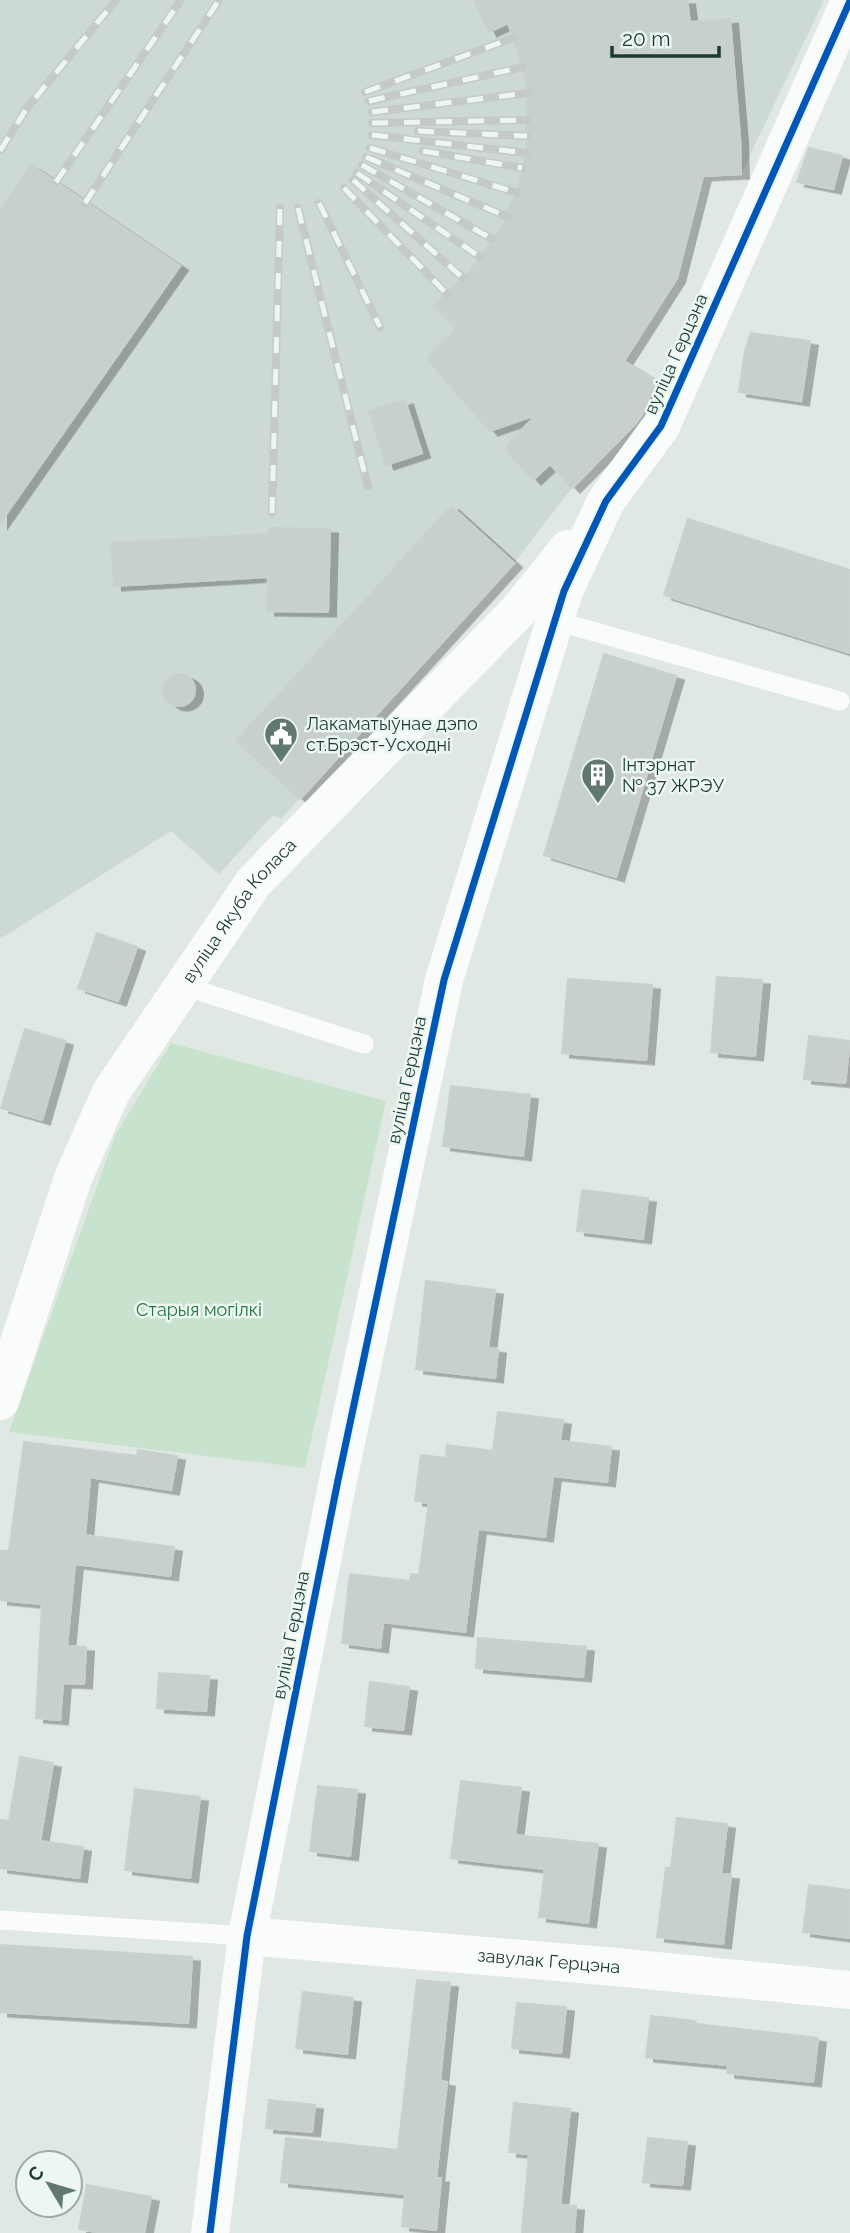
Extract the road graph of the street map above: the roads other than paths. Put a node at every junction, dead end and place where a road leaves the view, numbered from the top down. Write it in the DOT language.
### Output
graph roads {
  1 [pos="850,1"];
  2 [pos="535,616"];
  3 [pos="840,701"];
  4 [pos="184,986"];
  5 [pos="364,1044"];
  6 [pos="0,1401"];
  7 [pos="0,1920"];
  8 [pos="247,1936"];
  9 [pos="850,1990"];
  10 [pos="210,2233"];
  1 -- 2 [label="street, вуліца Герцэна"];
  2 -- 3 [label="lane"];
  2 -- 4 [label="street, вуліца Якуба Коласа"];
  2 -- 8 [label="street, вуліца Герцэна"];
  4 -- 5 [label="lane"];
  4 -- 6 [label="street, вуліца Якуба Коласа"];
  7 -- 8 [label="lane"];
  8 -- 9 [label="street, завулак Герцэна"];
  8 -- 10 [label="street, вуліца Герцэна"];
}
